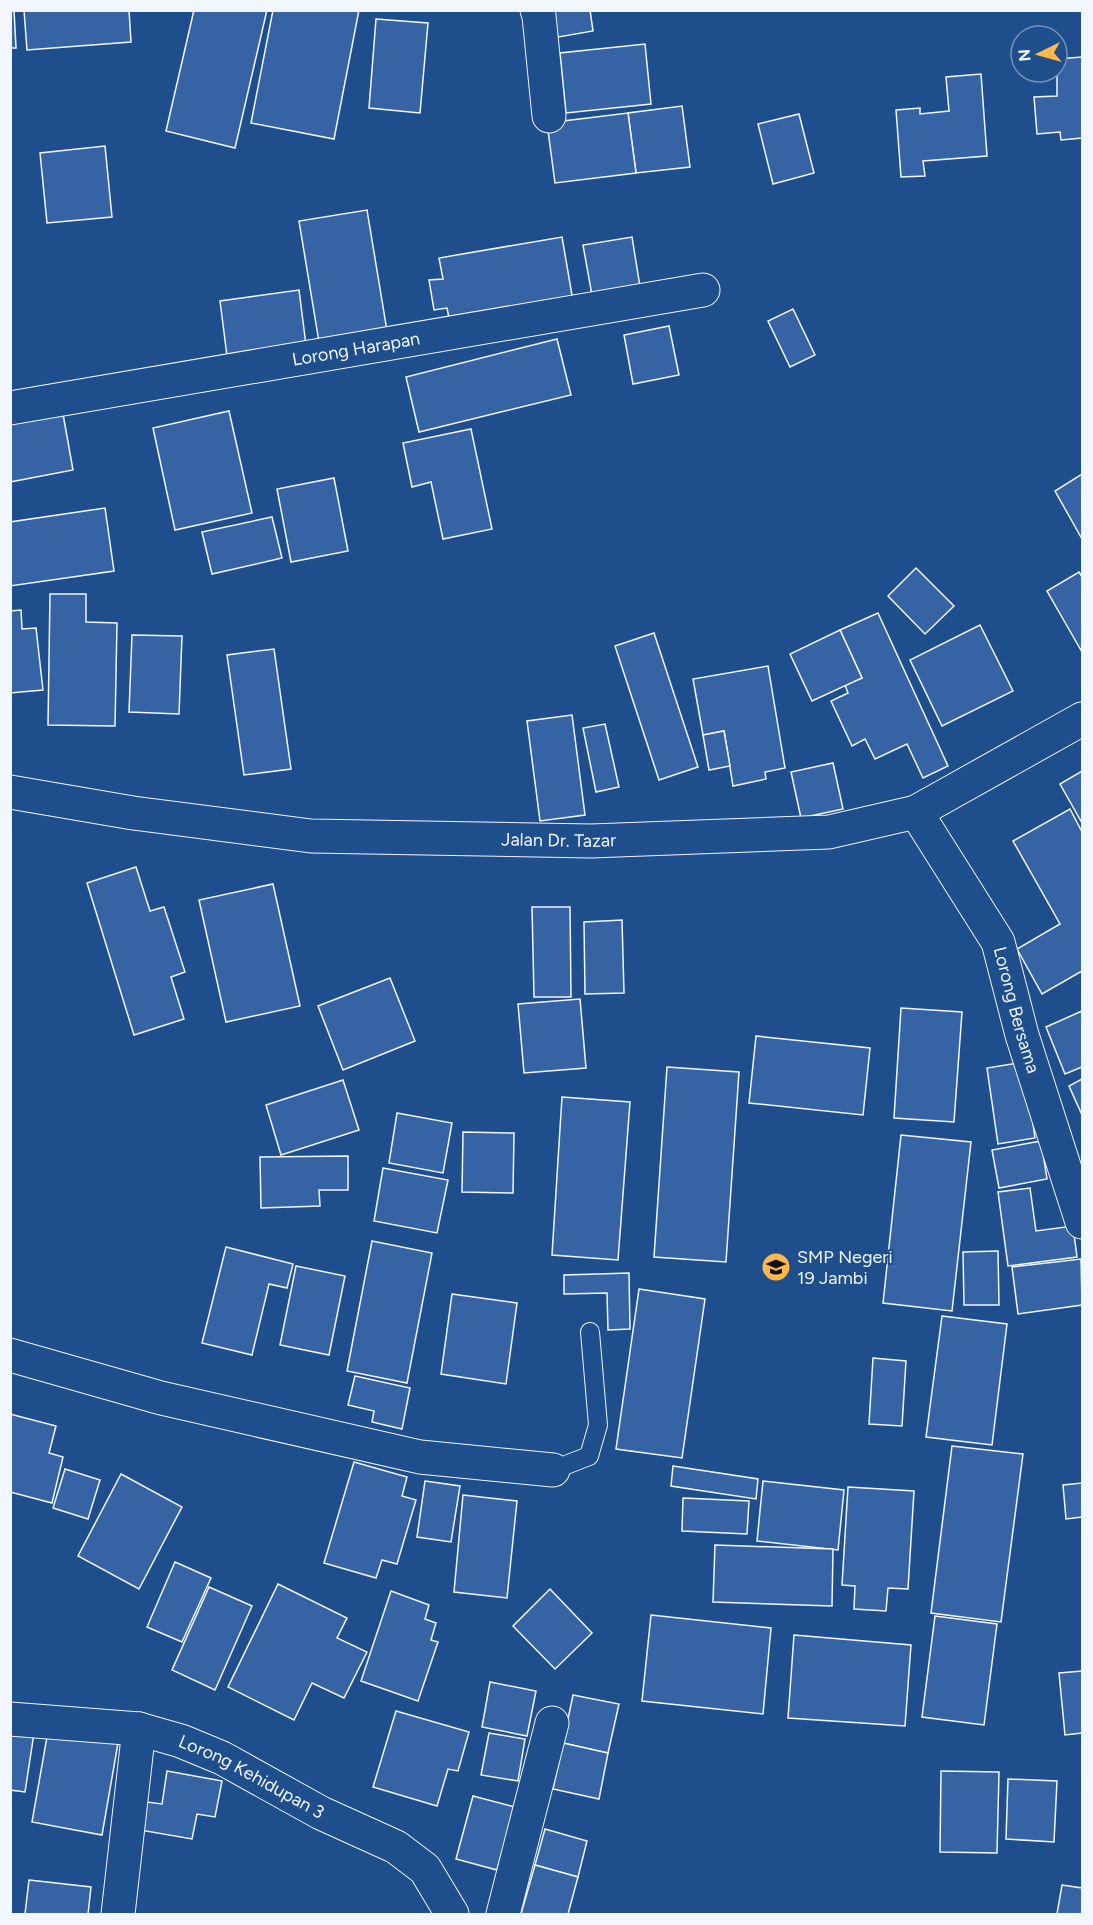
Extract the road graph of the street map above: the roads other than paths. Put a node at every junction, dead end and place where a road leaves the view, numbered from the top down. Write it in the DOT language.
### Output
graph roads {
  1 [pos="537,10"];
  2 [pos="549,116"];
  3 [pos="703,290"];
  4 [pos="10,408"];
  5 [pos="1083,720"];
  6 [pos="10,792"];
  7 [pos="916,812"];
  8 [pos="1083,1222"];
  9 [pos="590,1332"];
  10 [pos="10,1355"];
  11 [pos="554,1470"];
  12 [pos="10,1719"];
  13 [pos="552,1723"];
  14 [pos="139,1729"];
  15 [pos="118,1914"];
  16 [pos="452,1914"];
  17 [pos="503,1914"];
  1 -- 2 [label="street"];
  3 -- 4 [label="street, Lorong Harapan"];
  5 -- 7 [label="street, Jalan Dr. Tazar"];
  6 -- 7 [label="street, Jalan Dr. Tazar"];
  7 -- 8 [label="street, Lorong Bersama"];
  9 -- 11 [label="lane"];
  10 -- 11 [label="street"];
  12 -- 14 [label="street, Lorong Kehidupan 3"];
  13 -- 17 [label="street"];
  14 -- 15 [label="street"];
  14 -- 16 [label="street, Lorong Kehidupan 3"];
}
